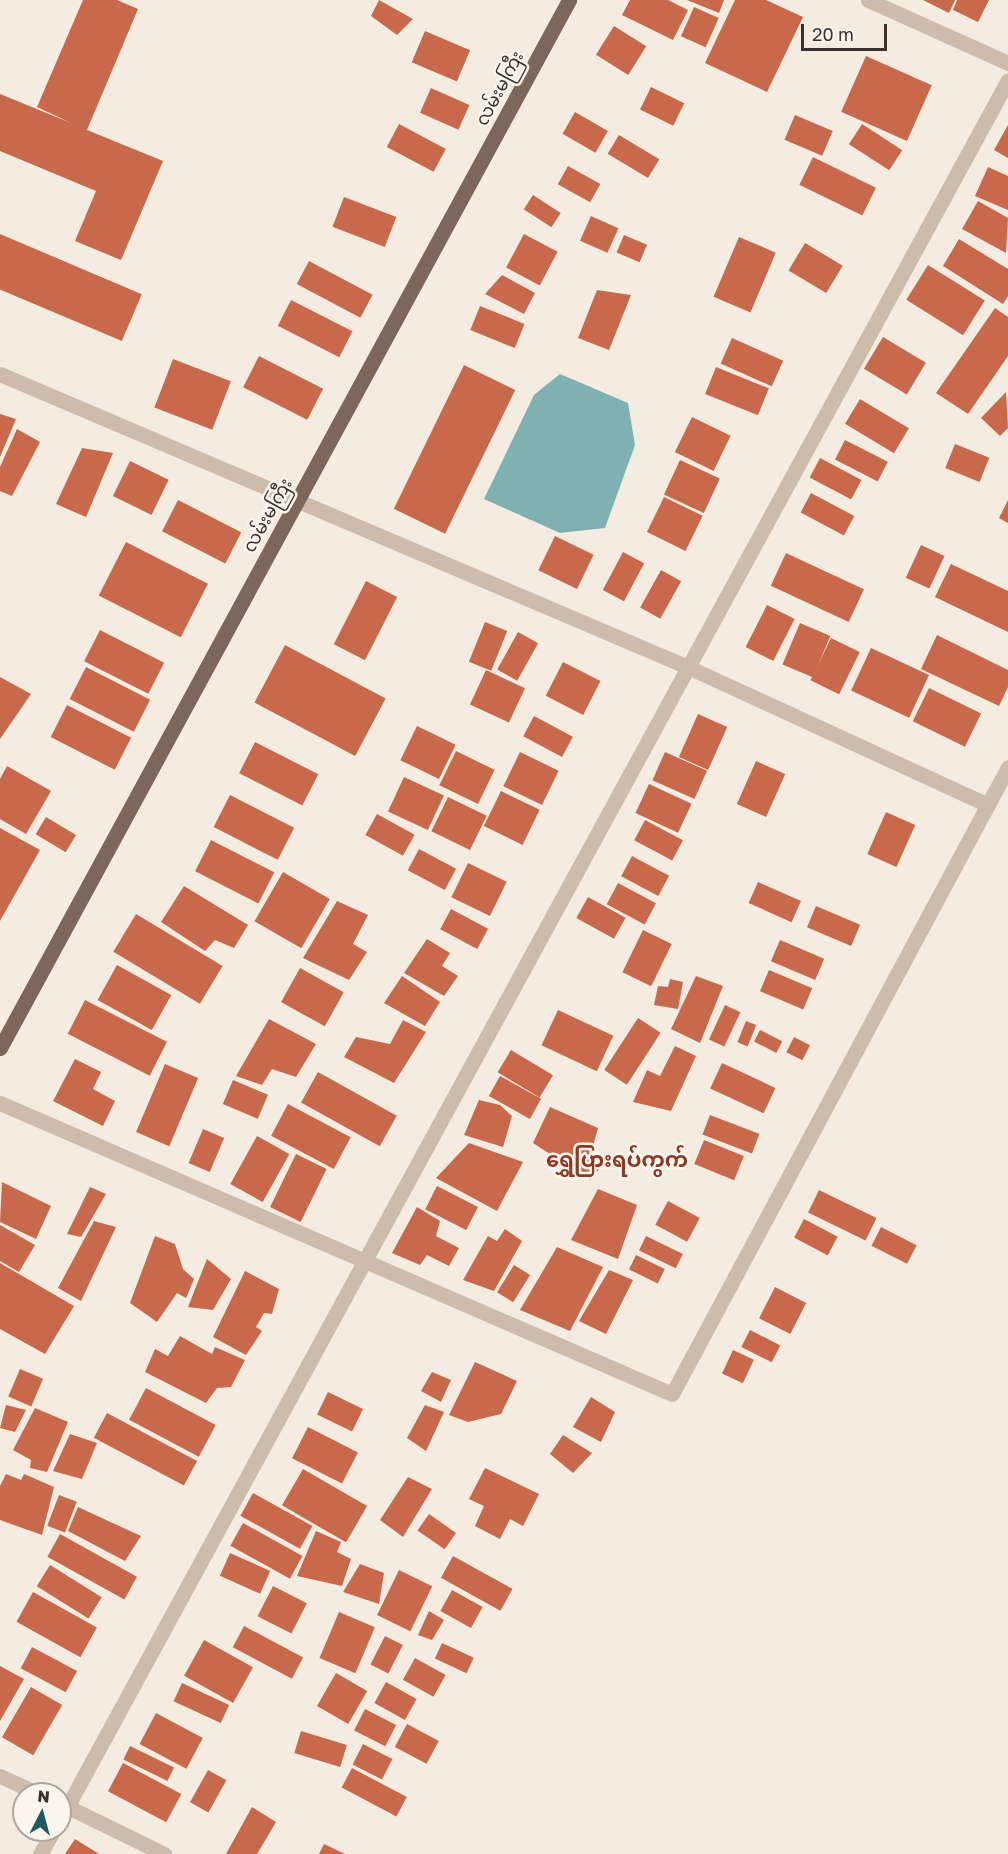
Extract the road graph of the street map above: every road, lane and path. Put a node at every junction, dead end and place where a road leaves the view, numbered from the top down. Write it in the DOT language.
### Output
graph roads {
  1 [pos="569,0"];
  2 [pos="868,0"];
  3 [pos="1008,63"];
  4 [pos="1008,80"];
  5 [pos="0,374"];
  6 [pos="298,500"];
  7 [pos="688,667"];
  8 [pos="1008,767"];
  9 [pos="988,805"];
  10 [pos="0,1048"];
  11 [pos="0,1103"];
  12 [pos="366,1259"];
  13 [pos="72,1792"];
  14 [pos="72,1814"];
  15 [pos="164,1854"];
  1 -- 6 [label="main road, လမ်းမကြီး"];
  2 -- 3 [label="street"];
  4 -- 7 [label="street"];
  5 -- 6 [label="street"];
  6 -- 7 [label="street"];
  6 -- 10 [label="main road, လမ်းမကြီး"];
  7 -- 9 [label="street"];
  7 -- 12 [label="street"];
  8 -- 9 [label="street"];
  9 -- 12 [label="street"];
  11 -- 12 [label="street"];
  12 -- 13 [label="street"];
  14 -- 15 [label="street"];
}
